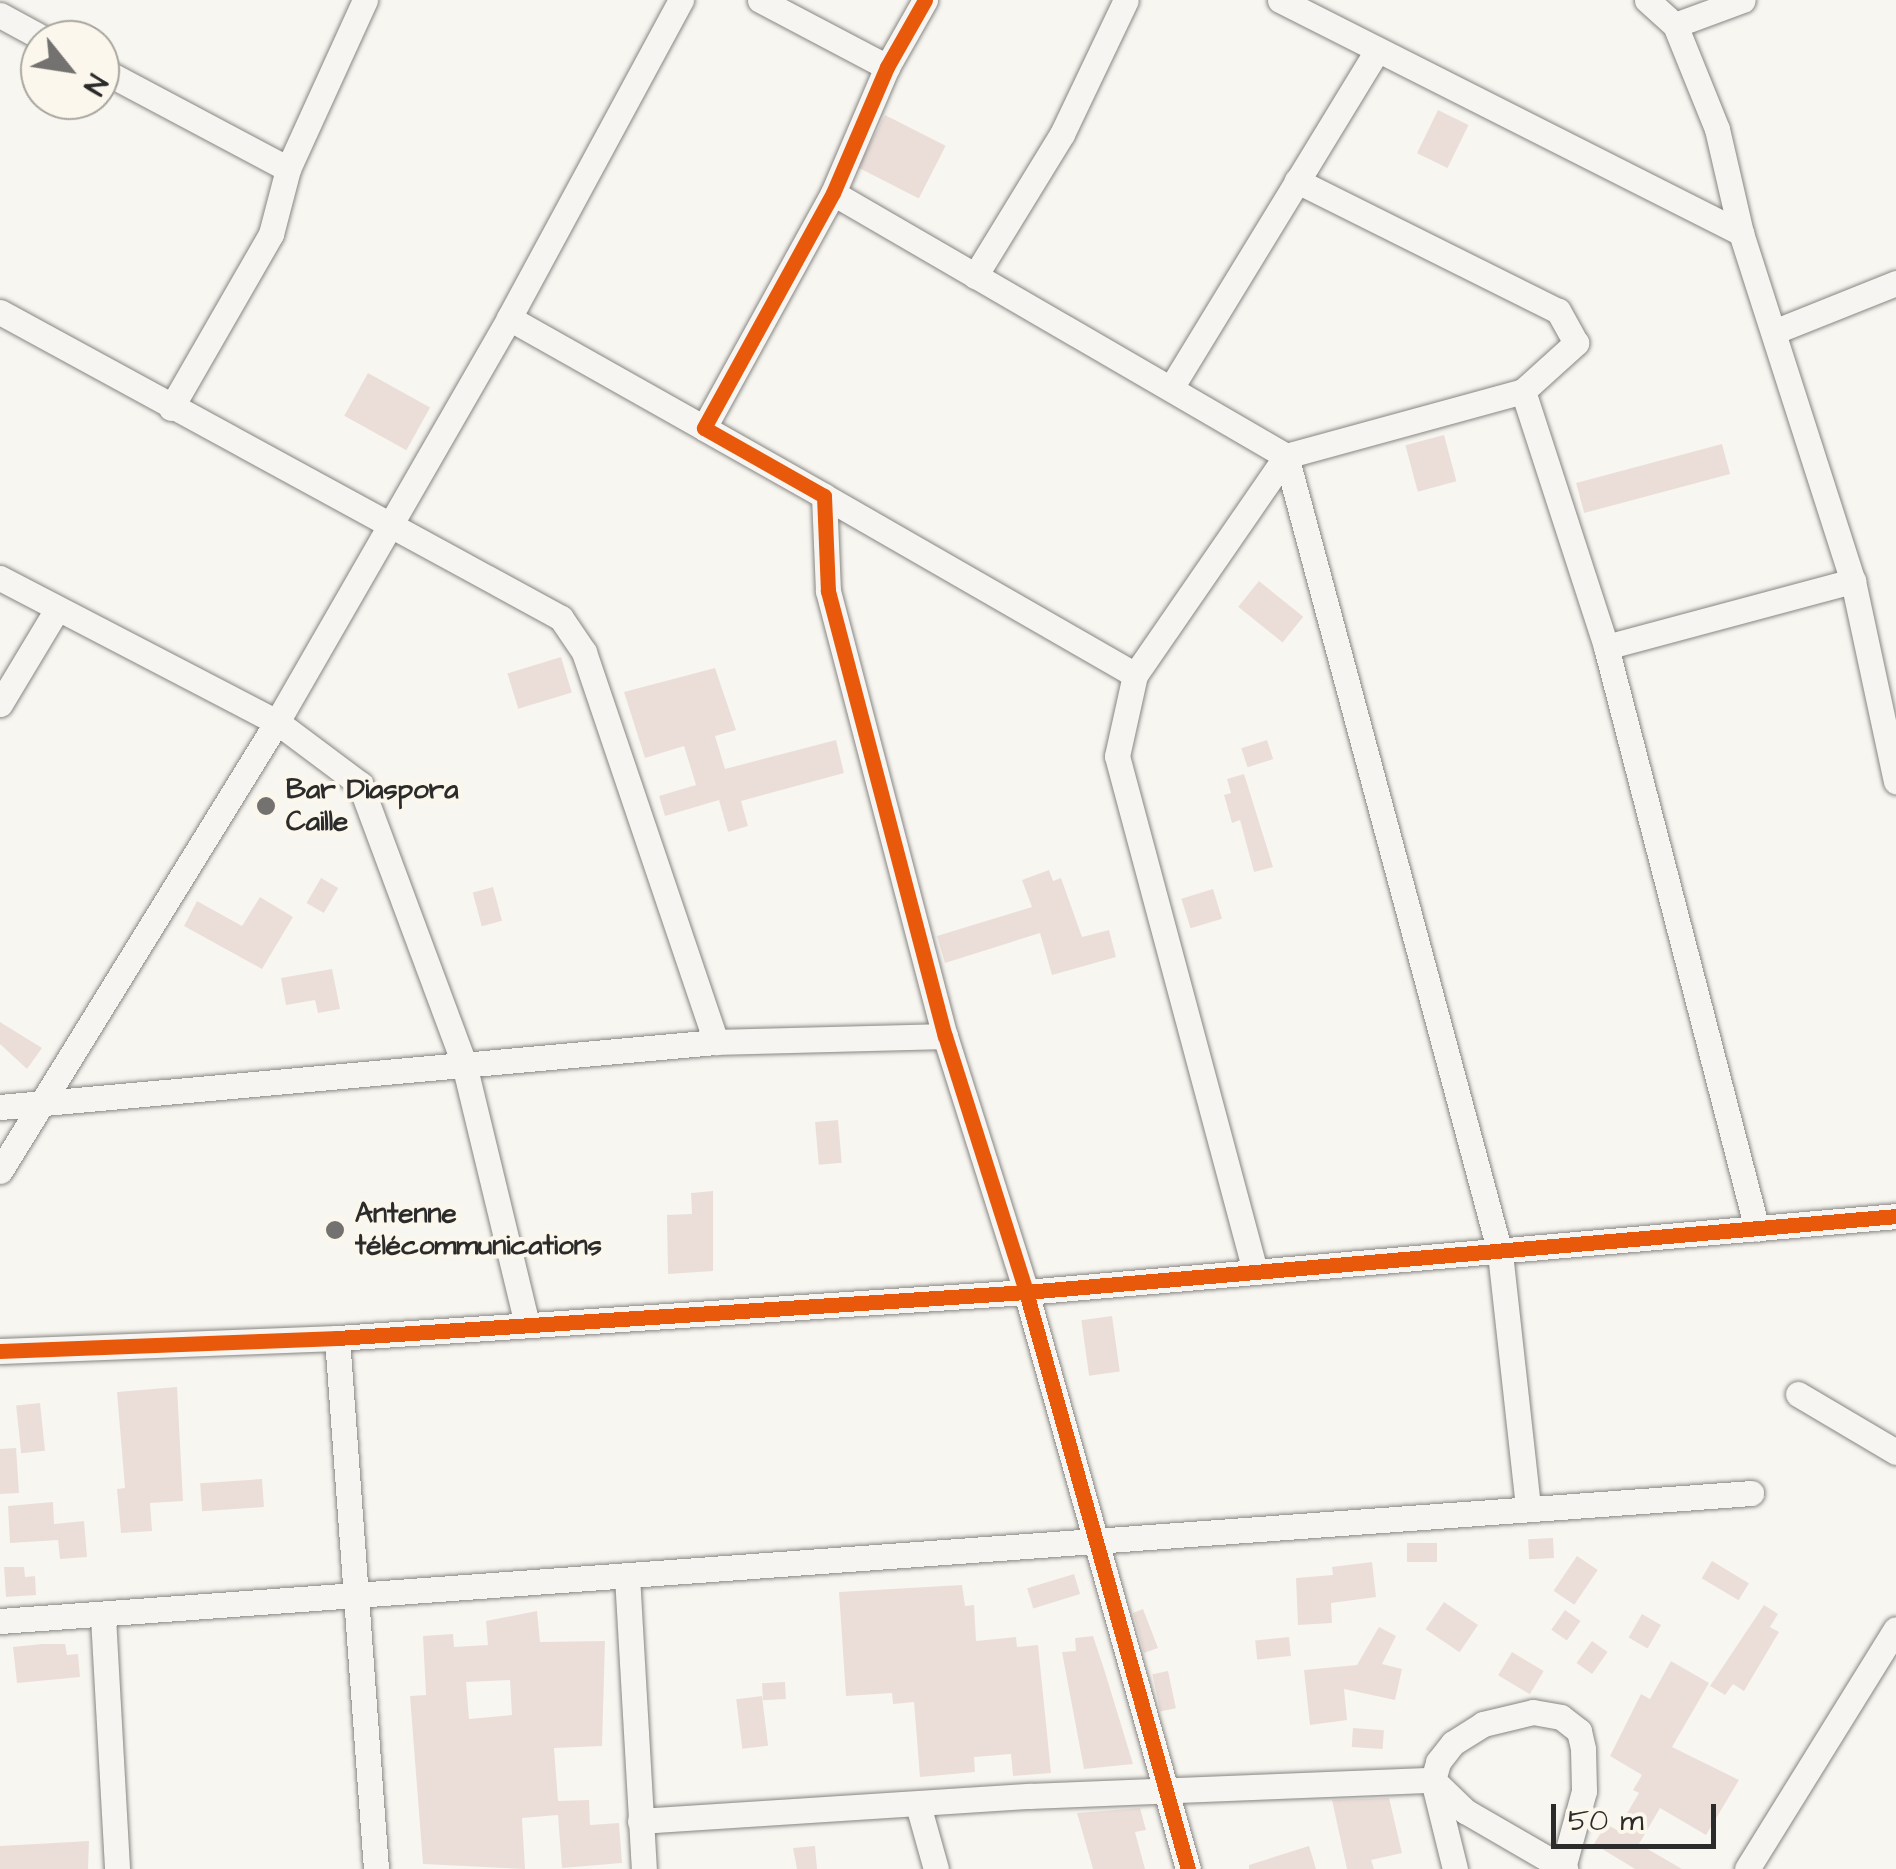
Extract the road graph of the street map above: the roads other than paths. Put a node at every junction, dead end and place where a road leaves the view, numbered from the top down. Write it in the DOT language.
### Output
graph roads {
  1 [pos="365,0"];
  2 [pos="681,0"];
  3 [pos="760,0"];
  4 [pos="925,0"];
  5 [pos="1126,0"];
  6 [pos="1280,0"];
  7 [pos="1647,0"];
  8 [pos="1742,0"];
  9 [pos="1675,25"];
  10 [pos="1377,50"];
  11 [pos="887,67"];
  12 [pos="120,80"];
  13 [pos="288,169"];
  14 [pos="1297,181"];
  15 [pos="833,193"];
  16 [pos="1741,232"];
  17 [pos="974,276"];
  18 [pos="1896,283"];
  19 [pos="0,312"];
  20 [pos="509,318"];
  21 [pos="1776,331"];
  22 [pos="1171,388"];
  23 [pos="1523,391"];
  24 [pos="171,408"];
  25 [pos="704,428"];
  26 [pos="1286,456"];
  27 [pos="824,496"];
  28 [pos="389,526"];
  29 [pos="0,578"];
  30 [pos="1853,581"];
  31 [pos="57,609"];
  32 [pos="1606,647"];
  33 [pos="1135,675"];
  34 [pos="0,704"];
  35 [pos="277,722"];
  36 [pos="1896,781"];
  37 [pos="945,1036"];
  38 [pos="716,1042"];
  39 [pos="464,1064"];
  40 [pos="39,1105"];
  41 [pos="0,1107"];
  42 [pos="0,1172"];
  43 [pos="1896,1216"];
  44 [pos="1757,1229"];
  45 [pos="1500,1253"];
  46 [pos="1254,1272"];
  47 [pos="1026,1292"];
  48 [pos="527,1324"];
  49 [pos="337,1338"];
  50 [pos="0,1350"];
  51 [pos="1798,1394"];
  52 [pos="1896,1452"];
  53 [pos="1751,1492"];
  54 [pos="1528,1508"];
  55 [pos="1092,1540"];
  56 [pos="627,1576"];
  57 [pos="360,1596"];
  58 [pos="103,1617"];
  59 [pos="0,1621"];
  60 [pos="1896,1629"];
  61 [pos="1434,1780"];
  62 [pos="1164,1790"];
  63 [pos="918,1805"];
  64 [pos="640,1821"];
  65 [pos="1564,1868"];
  66 [pos="117,1869"];
  67 [pos="376,1869"];
  68 [pos="644,1869"];
  69 [pos="936,1869"];
  70 [pos="1188,1869"];
  71 [pos="1455,1869"];
  72 [pos="1747,1869"];
  1 -- 13 [label="street"];
  2 -- 20 [label="street"];
  3 -- 11 [label="street"];
  4 -- 11 [label="street"];
  5 -- 17 [label="street"];
  6 -- 10 [label="street"];
  7 -- 9 [label="street"];
  8 -- 9 [label="street"];
  9 -- 16 [label="street"];
  10 -- 14 [label="street"];
  10 -- 16 [label="street"];
  11 -- 15 [label="street"];
  12 -- 13 [label="street"];
  13 -- 24 [label="street"];
  14 -- 22 [label="street"];
  14 -- 23 [label="street"];
  15 -- 17 [label="street"];
  15 -- 25 [label="street"];
  16 -- 21 [label="street"];
  17 -- 22 [label="street"];
  18 -- 21 [label="street"];
  19 -- 24 [label="street"];
  20 -- 25 [label="street"];
  20 -- 28 [label="street"];
  21 -- 30 [label="street"];
  22 -- 26 [label="street"];
  23 -- 26 [label="street"];
  23 -- 32 [label="street"];
  24 -- 28 [label="street"];
  25 -- 27 [label="street"];
  26 -- 33 [label="street"];
  26 -- 45 [label="street"];
  27 -- 33 [label="street"];
  27 -- 37 [label="street"];
  28 -- 35 [label="street"];
  28 -- 38 [label="street"];
  29 -- 31 [label="street"];
  30 -- 32 [label="street"];
  30 -- 36 [label="street"];
  31 -- 34 [label="street"];
  31 -- 35 [label="street"];
  32 -- 44 [label="street"];
  33 -- 46 [label="street"];
  35 -- 39 [label="street"];
  35 -- 40 [label="street"];
  37 -- 38 [label="street"];
  37 -- 47 [label="street"];
  38 -- 39 [label="street"];
  39 -- 40 [label="street"];
  39 -- 48 [label="street"];
  40 -- 41 [label="street"];
  40 -- 42 [label="street"];
  43 -- 44 [label="street"];
  44 -- 45 [label="street"];
  45 -- 46 [label="street"];
  45 -- 54 [label="street"];
  46 -- 47 [label="street"];
  47 -- 48 [label="street"];
  47 -- 55 [label="street"];
  48 -- 49 [label="street"];
  49 -- 50 [label="street"];
  49 -- 57 [label="street"];
  51 -- 52 [label="street"];
  53 -- 54 [label="street"];
  54 -- 55 [label="street"];
  55 -- 56 [label="street"];
  55 -- 62 [label="street"];
  56 -- 57 [label="street"];
  56 -- 64 [label="street"];
  57 -- 58 [label="street"];
  57 -- 67 [label="street"];
  58 -- 59 [label="street"];
  58 -- 66 [label="street"];
  60 -- 72 [label="street"];
  61 -- 62 [label="street"];
  61 -- 65 [label="street"];
  61 -- 65 [label="street"];
  61 -- 71 [label="street"];
  62 -- 63 [label="street"];
  62 -- 70 [label="street"];
  63 -- 64 [label="street"];
  63 -- 69 [label="street"];
  64 -- 68 [label="street"];
}
